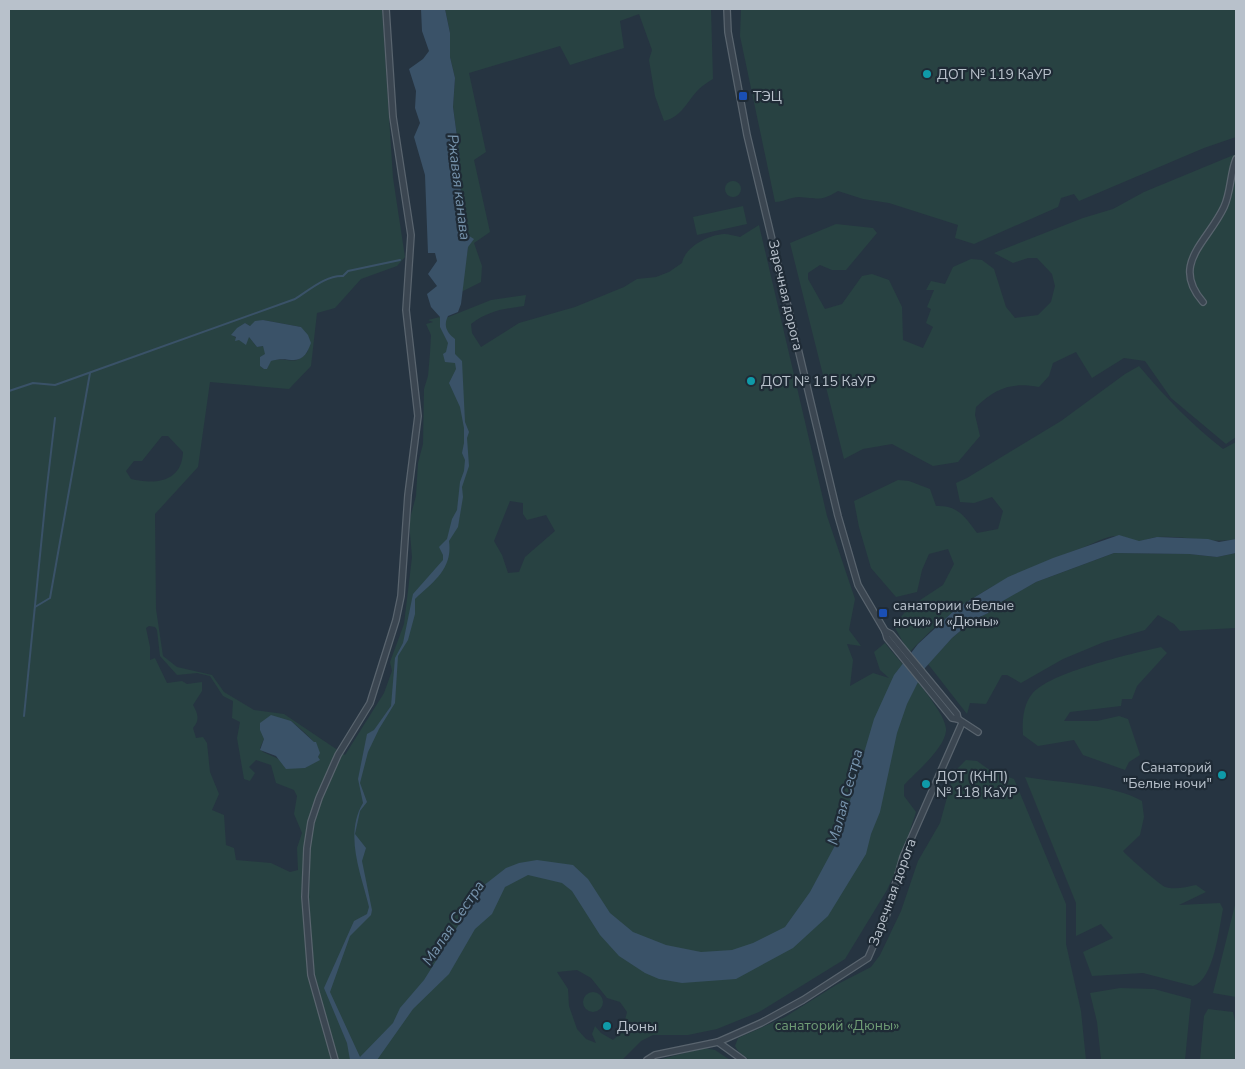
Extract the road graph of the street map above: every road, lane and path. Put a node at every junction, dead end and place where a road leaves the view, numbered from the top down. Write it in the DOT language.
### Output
graph roads {
  1 [pos="386,9"];
  2 [pos="727,9"];
  3 [pos="1236,159"];
  4 [pos="1203,302"];
  5 [pos="957,719"];
  6 [pos="978,732"];
  7 [pos="718,1042"];
  8 [pos="335,1060"];
  9 [pos="647,1060"];
  10 [pos="744,1060"];
  1 -- 8 [label="street"];
  2 -- 5 [label="street, Заречная дорога"];
  3 -- 4 [label="street"];
  5 -- 6 [label="street"];
  5 -- 7 [label="street, Заречная дорога"];
  7 -- 9 [label="street, Заречная дорога"];
  7 -- 10 [label="street"];
}
